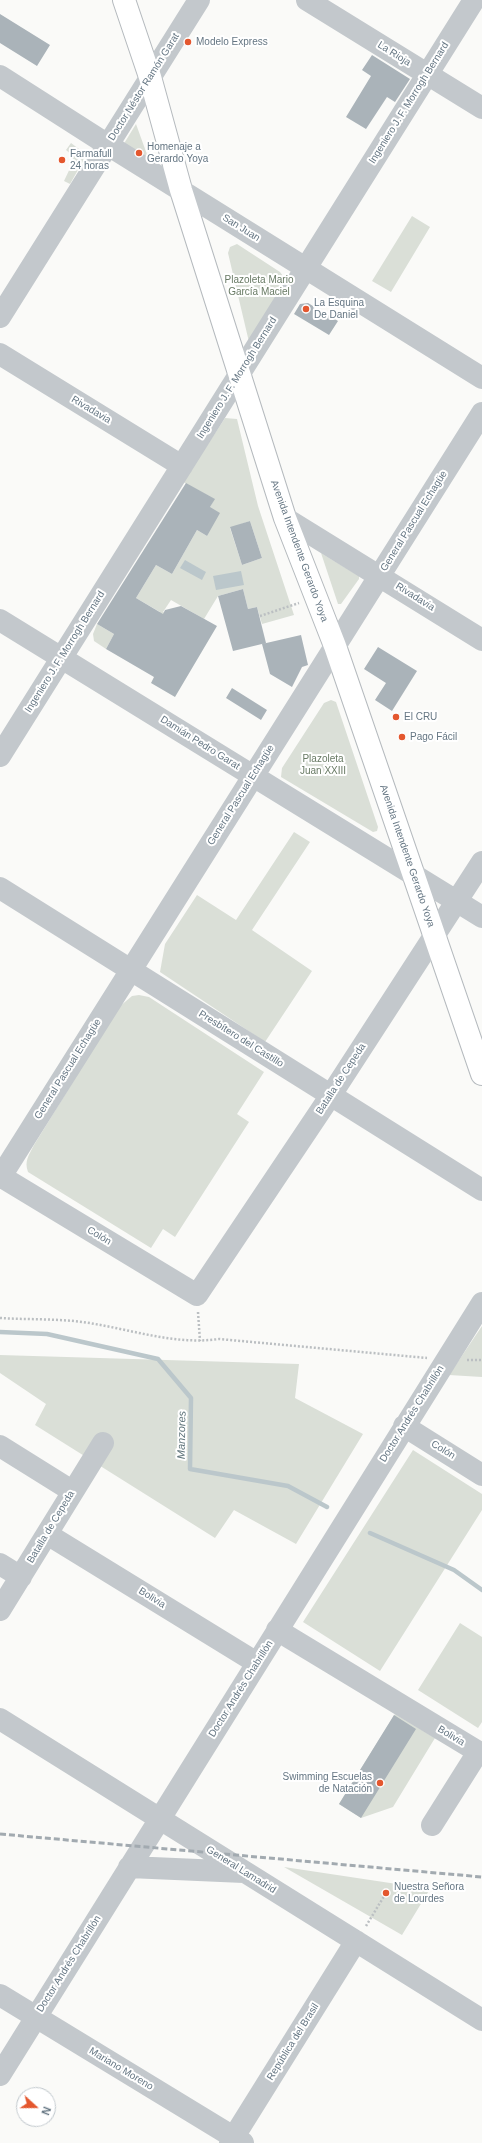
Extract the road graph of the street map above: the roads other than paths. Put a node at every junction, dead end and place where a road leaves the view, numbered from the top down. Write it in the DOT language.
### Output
graph roads {
  1 [pos="124,0"];
  2 [pos="198,0"];
  3 [pos="307,0"];
  4 [pos="474,0"];
  5 [pos="427,75"];
  6 [pos="0,76"];
  7 [pos="150,77"];
  8 [pos="482,108"];
  9 [pos="108,145"];
  10 [pos="181,190"];
  11 [pos="306,268"];
  12 [pos="0,317"];
  13 [pos="0,354"];
  14 [pos="240,374"];
  15 [pos="482,378"];
  16 [pos="482,413"];
  17 [pos="182,466"];
  18 [pos="285,518"];
  19 [pos="380,575"];
  20 [pos="0,620"];
  21 [pos="482,640"];
  22 [pos="335,646"];
  23 [pos="61,658"];
  24 [pos="0,756"];
  25 [pos="253,776"];
  26 [pos="482,862"];
  27 [pos="412,874"];
  28 [pos="0,888"];
  29 [pos="457,902"];
  30 [pos="482,917"];
  31 [pos="434,937"];
  32 [pos="131,970"];
  33 [pos="482,1074"];
  34 [pos="331,1095"];
  35 [pos="0,1177"];
  36 [pos="482,1190"];
  37 [pos="197,1295"];
  38 [pos="482,1303"];
  39 [pos="404,1426"];
  40 [pos="103,1443"];
  41 [pos="0,1446"];
  42 [pos="482,1475"];
  43 [pos="72,1491"];
  44 [pos="47,1534"];
  45 [pos="0,1564"];
  46 [pos="21,1577"];
  47 [pos="0,1610"];
  48 [pos="277,1630"];
  49 [pos="257,1663"];
  50 [pos="0,1719"];
  51 [pos="480,1753"];
  52 [pos="160,1818"];
  53 [pos="432,1825"];
  54 [pos="129,1867"];
  55 [pos="244,1872"];
  56 [pos="356,1942"];
  57 [pos="0,1995"];
  58 [pos="36,2017"];
  59 [pos="482,2020"];
  60 [pos="0,2075"];
  61 [pos="235,2141"];
  1 -- 7 [label="main road, Avenida Intendente Gerardo Yoya"];
  2 -- 7 [label="street, Doctor Néstor Ramón Garat"];
  3 -- 5 [label="street, La Rioja"];
  4 -- 5 [label="street, Ingeniero J. F. Morrogh Bernard"];
  5 -- 8 [label="street, La Rioja"];
  5 -- 11 [label="street, Ingeniero J. F. Morrogh Bernard"];
  6 -- 9 [label="street, San Juan"];
  7 -- 9 [label="street, Doctor Néstor Ramón Garat"];
  7 -- 10 [label="main road, Avenida Intendente Gerardo Yoya"];
  9 -- 10 [label="street, San Juan"];
  9 -- 12 [label="street, Doctor Néstor Ramón Garat"];
  10 -- 11 [label="street, San Juan"];
  10 -- 14 [label="main road, Avenida Intendente Gerardo Yoya"];
  11 -- 14 [label="street, Ingeniero J. F. Morrogh Bernard"];
  11 -- 15 [label="street, San Juan"];
  13 -- 17 [label="street, Rivadavia"];
  14 -- 17 [label="street, Ingeniero J. F. Morrogh Bernard"];
  14 -- 18 [label="main road, Avenida Intendente Gerardo Yoya"];
  16 -- 19 [label="street, General Pascual Echagüe"];
  17 -- 23 [label="street, Ingeniero J. F. Morrogh Bernard"];
  18 -- 19 [label="street, Rivadavia"];
  18 -- 22 [label="main road, Avenida Intendente Gerardo Yoya"];
  19 -- 21 [label="street, Rivadavia"];
  19 -- 22 [label="street, General Pascual Echagüe"];
  20 -- 23 [label="street, Damián Pedro Garat"];
  22 -- 25 [label="street, General Pascual Echagüe"];
  22 -- 27 [label="main road, Avenida Intendente Gerardo Yoya"];
  23 -- 24 [label="street, Ingeniero J. F. Morrogh Bernard"];
  23 -- 25 [label="street, Damián Pedro Garat"];
  25 -- 27 [label="street, Damián Pedro Garat"];
  25 -- 32 [label="street, General Pascual Echagüe"];
  26 -- 29 [label="street, Batalla de Cepeda"];
  27 -- 29 [label="street, Damián Pedro Garat"];
  27 -- 31 [label="main road, Avenida Intendente Gerardo Yoya"];
  28 -- 32 [label="street, Presbítero del Castillo"];
  29 -- 30 [label="street, Damián Pedro Garat"];
  29 -- 31 [label="street, Batalla de Cepeda"];
  31 -- 33 [label="main road, Avenida Intendente Gerardo Yoya"];
  31 -- 34 [label="street, Batalla de Cepeda"];
  32 -- 34 [label="street, Presbítero del Castillo"];
  32 -- 35 [label="street, General Pascual Echagüe"];
  34 -- 36 [label="street, Presbítero del Castillo"];
  34 -- 37 [label="street, Batalla de Cepeda"];
  35 -- 37 [label="street, Colón"];
  38 -- 39 [label="street, Doctor Andrés Chabrillón"];
  39 -- 42 [label="street, Colón"];
  39 -- 48 [label="street, Doctor Andrés Chabrillón"];
  40 -- 43 [label="street, Batalla de Cepeda"];
  41 -- 43 [label="street"];
  43 -- 44 [label="street, Batalla de Cepeda"];
  44 -- 46 [label="street, Batalla de Cepeda"];
  44 -- 49 [label="street, Bolivia"];
  45 -- 46 [label="street"];
  46 -- 47 [label="street, Batalla de Cepeda"];
  48 -- 49 [label="street, Doctor Andrés Chabrillón"];
  48 -- 51 [label="street, Bolivia"];
  49 -- 52 [label="street, Doctor Andrés Chabrillón"];
  50 -- 52 [label="street, General Lamadrid"];
  51 -- 53 [label="street"];
  52 -- 54 [label="street, Doctor Andrés Chabrillón"];
  52 -- 55 [label="street, General Lamadrid"];
  54 -- 55 [label="street"];
  54 -- 58 [label="street, Doctor Andrés Chabrillón"];
  55 -- 56 [label="street, General Lamadrid"];
  56 -- 59 [label="street, General Lamadrid"];
  56 -- 61 [label="street, República del Brasil"];
  57 -- 58 [label="street, Mariano Moreno"];
  58 -- 60 [label="street, Doctor Andrés Chabrillón"];
  58 -- 61 [label="street, Mariano Moreno"];
}
